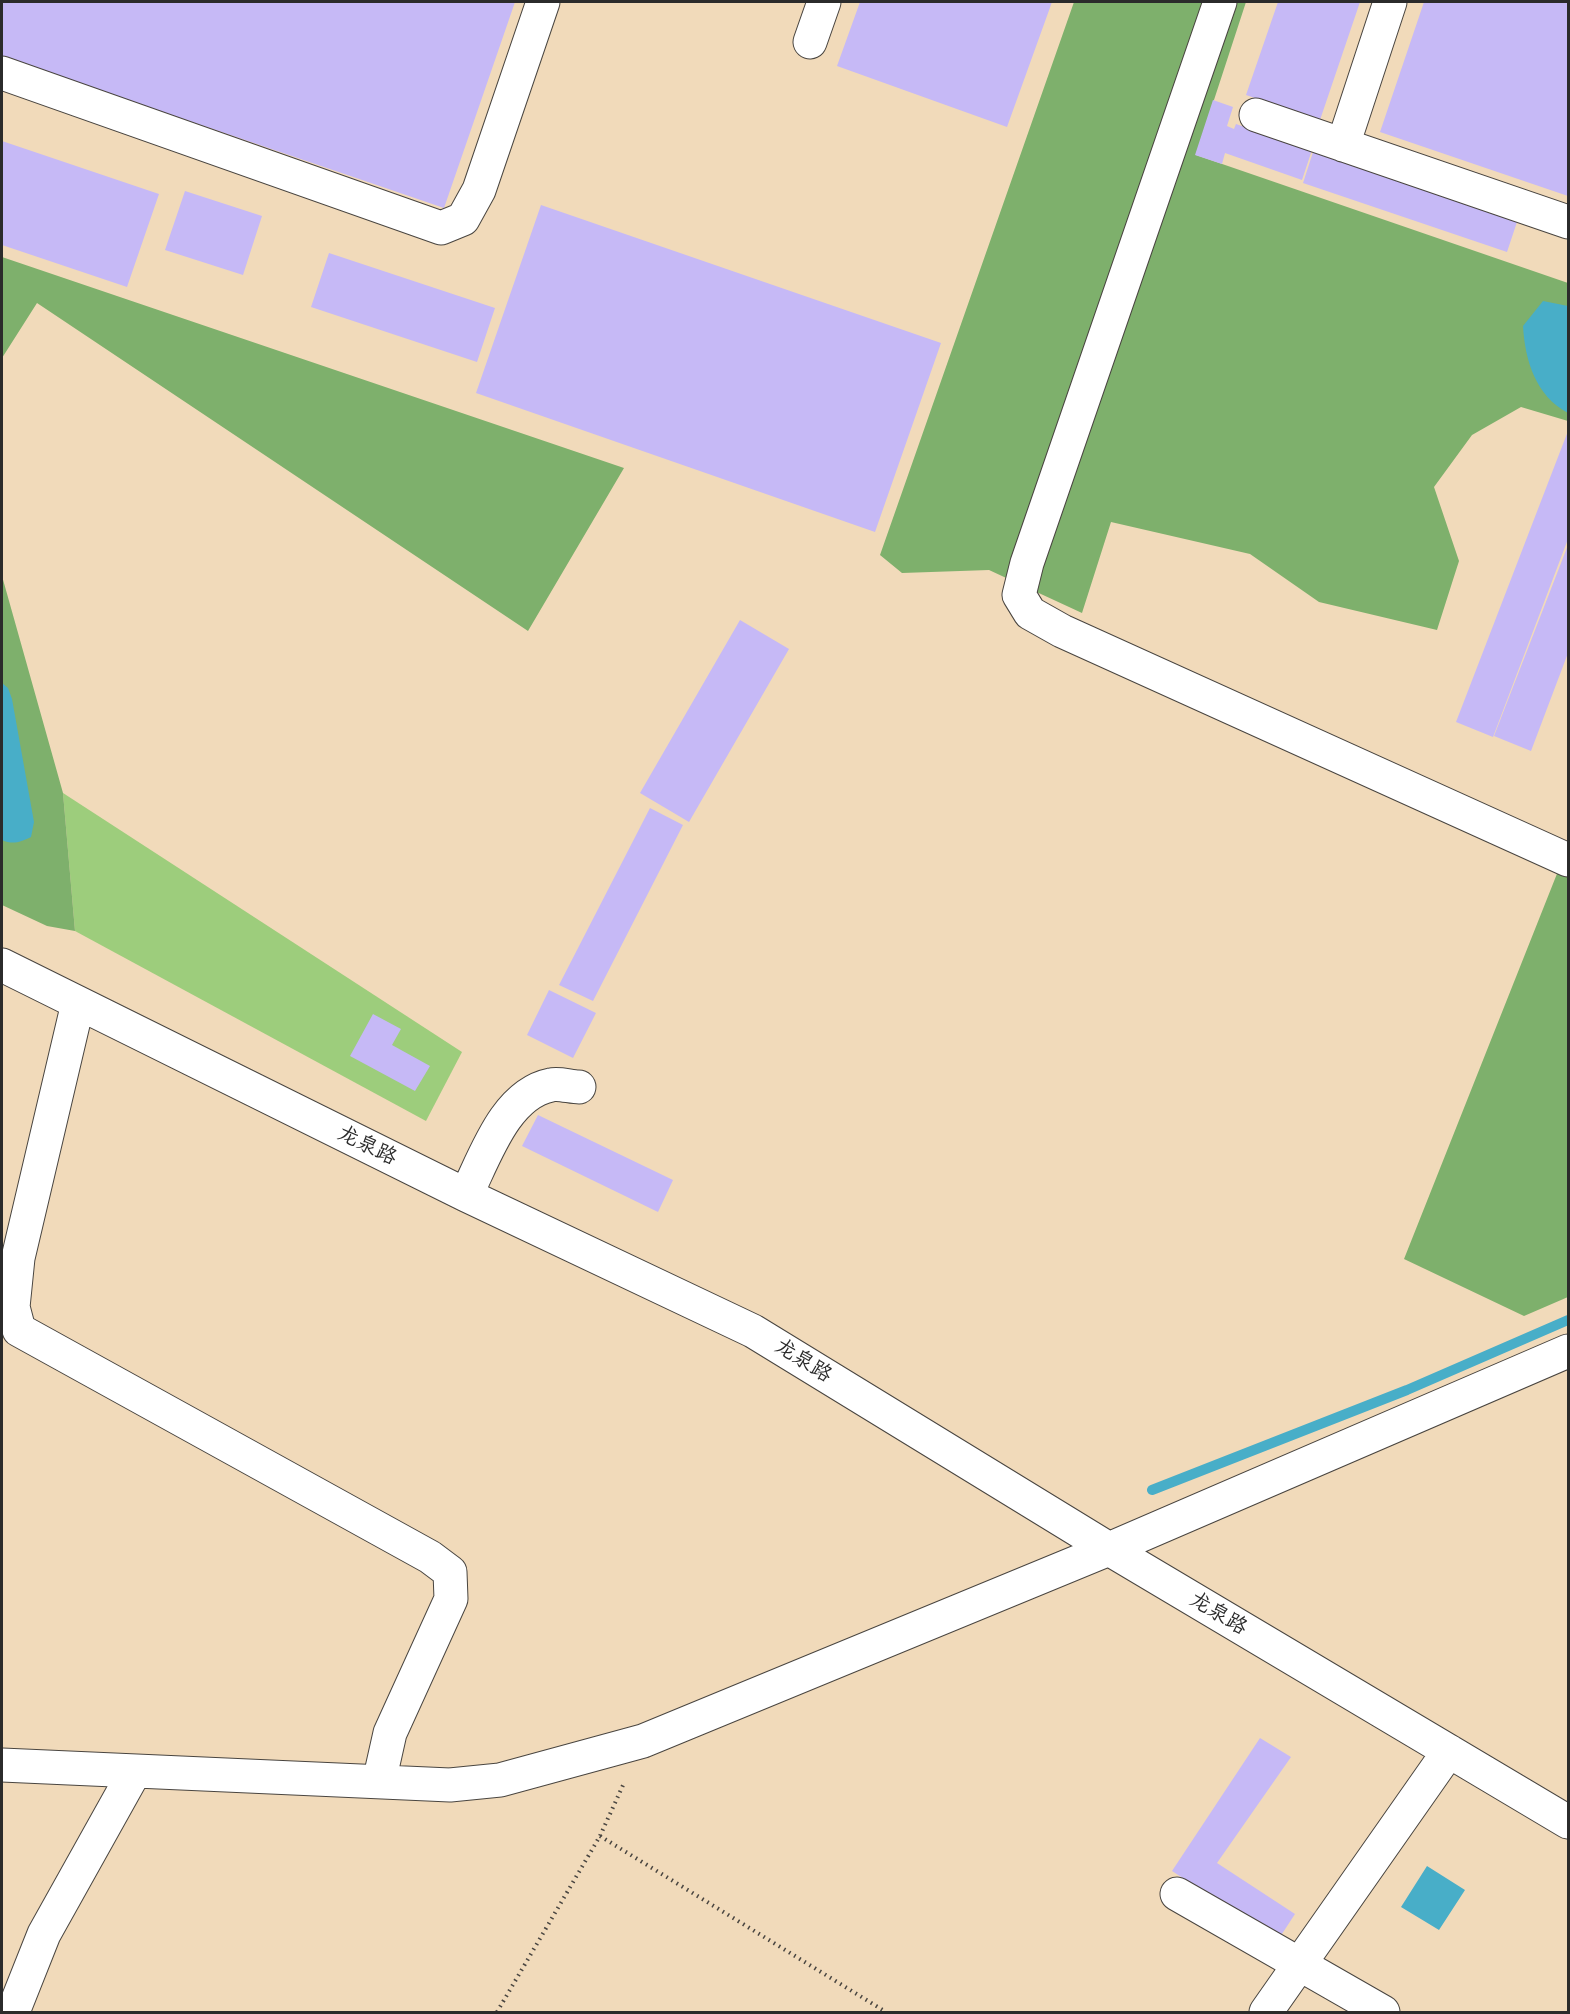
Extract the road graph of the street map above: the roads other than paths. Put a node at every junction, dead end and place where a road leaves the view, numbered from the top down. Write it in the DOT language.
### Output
graph roads {
  1 [pos="543,2"];
  2 [pos="824,2"];
  3 [pos="1220,2"];
  4 [pos="1390,2"];
  5 [pos="810,42"];
  6 [pos="2,73"];
  7 [pos="1256,115"];
  8 [pos="1343,145"];
  9 [pos="1569,222"];
  10 [pos="1569,860"];
  11 [pos="2,965"];
  12 [pos="78,1003"];
  13 [pos="579,1087"];
  14 [pos="466,1194"];
  15 [pos="1569,1350"];
  16 [pos="1108,1549"];
  17 [pos="1449,1751"];
  18 [pos="2,1765"];
  19 [pos="135,1771"];
  20 [pos="379,1782"];
  21 [pos="1569,1822"];
  22 [pos="1177,1894"];
  23 [pos="1299,1965"];
  24 [pos="13,2013"];
  25 [pos="1266,2013"];
  26 [pos="1383,2013"];
  1 -- 6 [label="street"];
  2 -- 5 [label="street"];
  3 -- 10 [label="street"];
  4 -- 8 [label="street"];
  7 -- 8 [label="street"];
  8 -- 9 [label="street"];
  11 -- 12 [label="street, 龙泉路"];
  12 -- 14 [label="street, 龙泉路"];
  12 -- 20 [label="street"];
  13 -- 14 [label="street"];
  14 -- 16 [label="street, 龙泉路"];
  15 -- 16 [label="street"];
  16 -- 17 [label="street, 龙泉路"];
  16 -- 20 [label="street"];
  17 -- 21 [label="street, 龙泉路"];
  17 -- 23 [label="street"];
  18 -- 19 [label="street"];
  19 -- 20 [label="street"];
  19 -- 24 [label="street"];
  22 -- 23 [label="street"];
  23 -- 25 [label="street"];
  23 -- 26 [label="street"];
}
